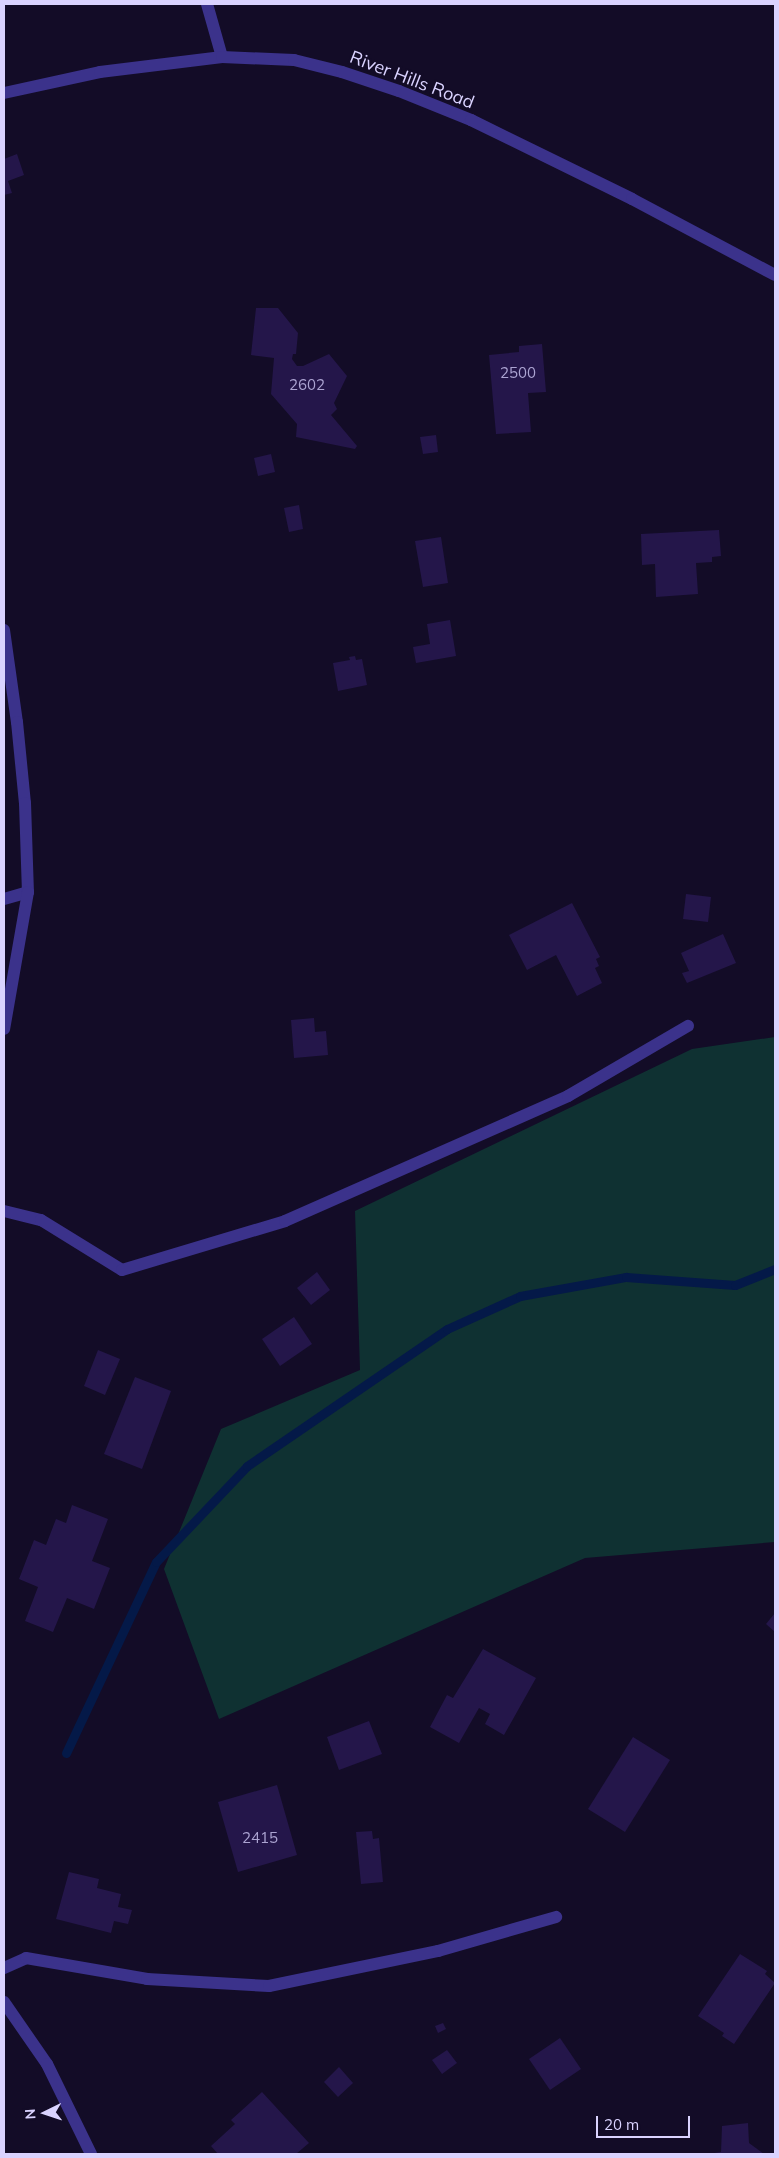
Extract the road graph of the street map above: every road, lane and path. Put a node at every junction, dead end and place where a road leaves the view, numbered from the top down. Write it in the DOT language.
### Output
graph roads {
  1 [pos="207,4"];
  2 [pos="222,57"];
  3 [pos="4,93"];
  4 [pos="775,275"];
  5 [pos="4,630"];
  6 [pos="28,892"];
  7 [pos="4,899"];
  8 [pos="688,1026"];
  9 [pos="4,1029"];
  10 [pos="4,1211"];
  11 [pos="556,1917"];
  12 [pos="4,1968"];
  13 [pos="4,2002"];
  14 [pos="91,2154"];
  1 -- 2 [label="street"];
  2 -- 3 [label="street, River Hills Road"];
  2 -- 4 [label="street, River Hills Road"];
  5 -- 6 [label="street"];
  6 -- 7 [label="street"];
  6 -- 9 [label="street"];
  8 -- 10 [label="street"];
  11 -- 12 [label="street"];
  13 -- 14 [label="street"];
}
